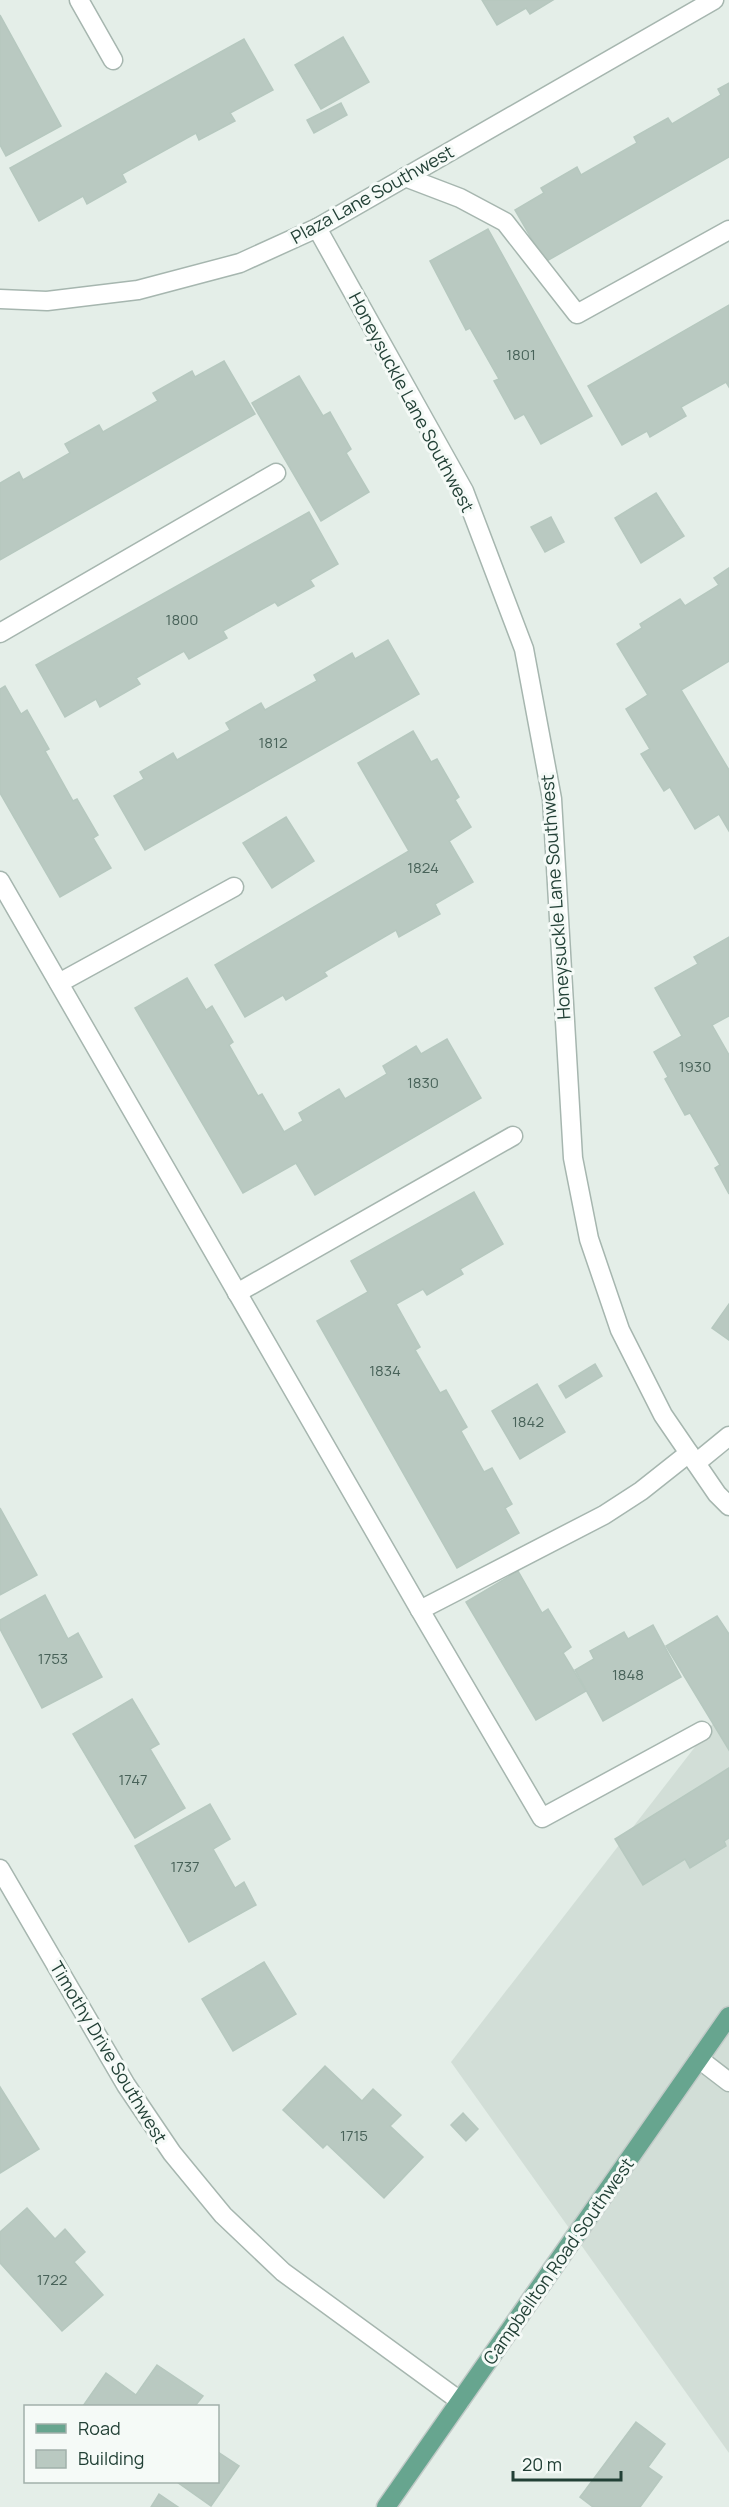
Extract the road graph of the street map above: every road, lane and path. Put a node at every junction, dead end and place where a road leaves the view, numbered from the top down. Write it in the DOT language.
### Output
graph roads {
  1 [pos="79,0"];
  2 [pos="714,0"];
  3 [pos="113,60"];
  4 [pos="405,177"];
  5 [pos="317,228"];
  6 [pos="729,230"];
  7 [pos="0,299"];
  8 [pos="276,473"];
  9 [pos="0,633"];
  10 [pos="0,881"];
  11 [pos="234,887"];
  12 [pos="59,983"];
  13 [pos="513,1136"];
  14 [pos="237,1293"];
  15 [pos="729,1436"];
  16 [pos="693,1458"];
  17 [pos="729,1506"];
  18 [pos="420,1610"];
  19 [pos="702,1731"];
  20 [pos="0,1869"];
  21 [pos="729,2016"];
  22 [pos="699,2059"];
  23 [pos="729,2082"];
  24 [pos="460,2401"];
  25 [pos="386,2507"];
  1 -- 3 [label="street"];
  2 -- 4 [label="street, Plaza Lane Southwest"];
  4 -- 5 [label="street, Plaza Lane Southwest"];
  4 -- 6 [label="street"];
  5 -- 7 [label="street, Plaza Lane Southwest"];
  5 -- 16 [label="street, Honeysuckle Lane Southwest"];
  8 -- 9 [label="street"];
  10 -- 12 [label="street"];
  11 -- 12 [label="street"];
  12 -- 14 [label="street"];
  13 -- 14 [label="street"];
  14 -- 18 [label="street"];
  15 -- 16 [label="street"];
  16 -- 17 [label="street, Honeysuckle Lane Southwest"];
  16 -- 18 [label="street"];
  18 -- 19 [label="street"];
  20 -- 24 [label="street, Timothy Drive Southwest"];
  21 -- 22 [label="main road, Campbellton Road Southwest"];
  22 -- 23 [label="street"];
  22 -- 24 [label="main road, Campbellton Road Southwest"];
  24 -- 25 [label="main road, Campbellton Road Southwest"];
}
